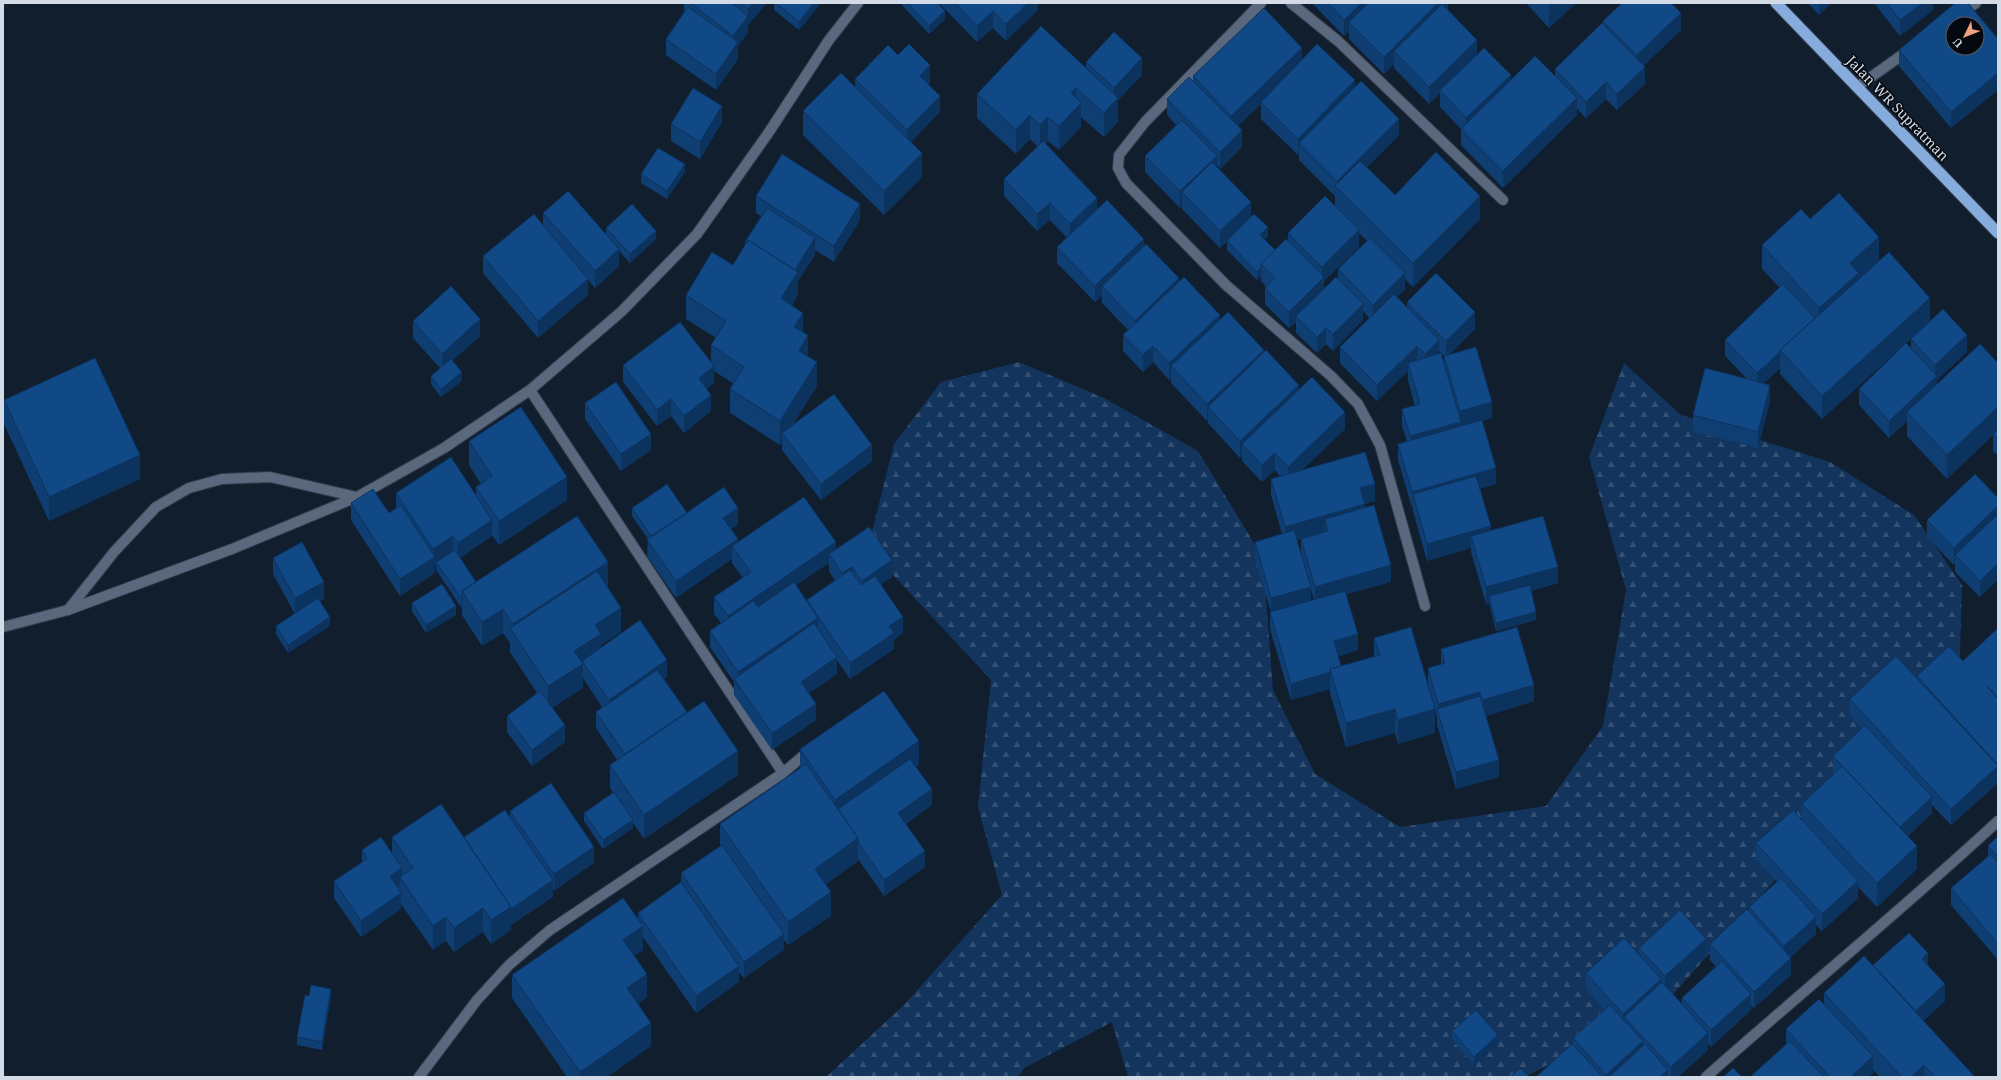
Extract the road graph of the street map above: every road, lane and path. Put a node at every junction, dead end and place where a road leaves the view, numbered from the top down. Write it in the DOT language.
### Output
graph roads {
  1 [pos="858,3"];
  2 [pos="1261,3"];
  3 [pos="1291,3"];
  4 [pos="1776,3"];
  5 [pos="1976,3"];
  6 [pos="1958,16"];
  7 [pos="1920,43"];
  8 [pos="1857,87"];
  9 [pos="1502,200"];
  10 [pos="1998,233"];
  11 [pos="530,390"];
  12 [pos="357,497"];
  13 [pos="1425,606"];
  14 [pos="68,610"];
  15 [pos="3,627"];
  16 [pos="820,742"];
  17 [pos="783,773"];
  18 [pos="1998,821"];
  19 [pos="419,1077"];
  20 [pos="1706,1077"];
  1 -- 11 [label="street"];
  2 -- 13 [label="street"];
  3 -- 9 [label="street"];
  4 -- 8 [label="highway, Jalan WR Supratman"];
  5 -- 6 [label="street"];
  7 -- 8 [label="street"];
  8 -- 10 [label="highway, Jalan WR Supratman"];
  11 -- 12 [label="street"];
  11 -- 17 [label="street"];
  12 -- 14 [label="street"];
  12 -- 14 [label="street"];
  14 -- 15 [label="street"];
  16 -- 17 [label="street"];
  17 -- 19 [label="street"];
  18 -- 20 [label="street"];
}
